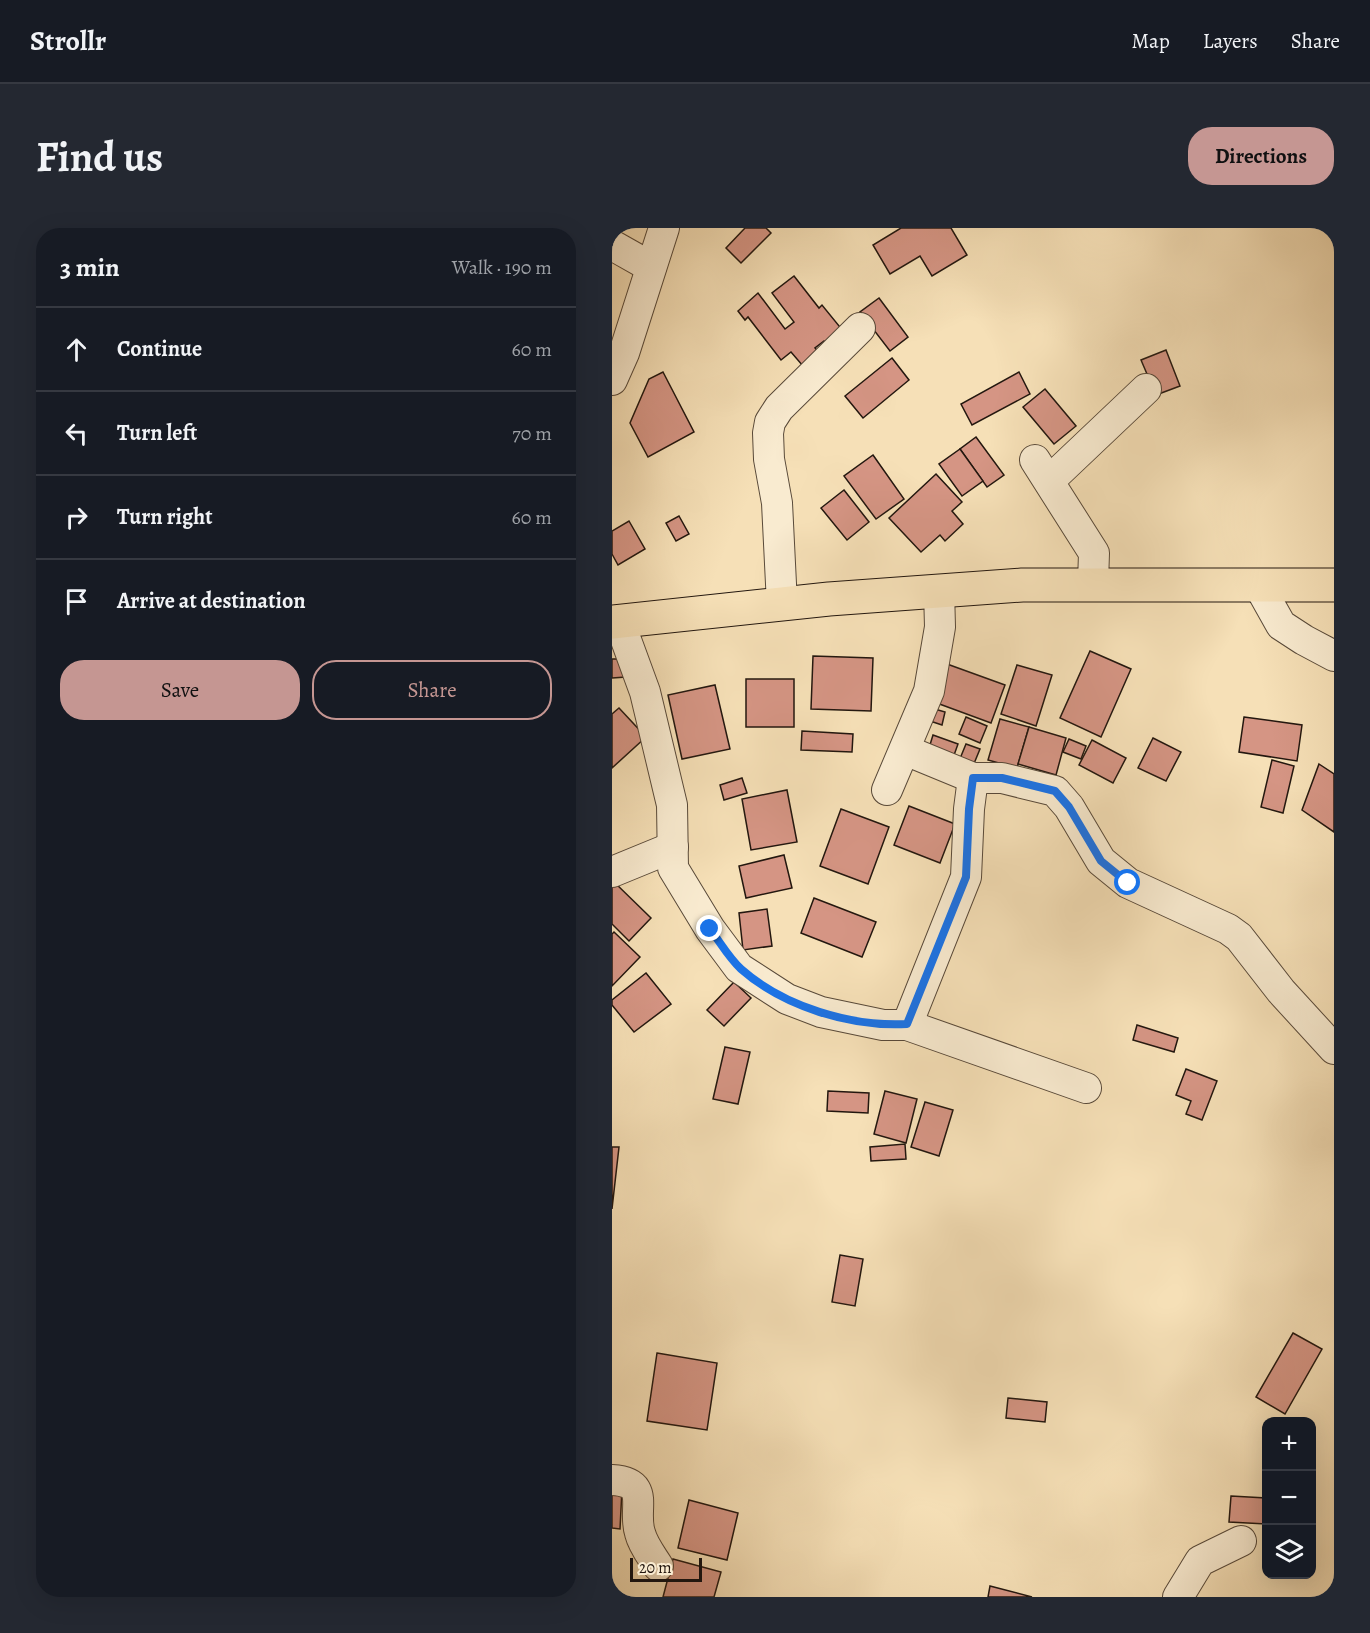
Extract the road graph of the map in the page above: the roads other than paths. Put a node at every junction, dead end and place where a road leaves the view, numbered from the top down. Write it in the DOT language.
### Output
graph roads {
  1 [pos="664,228"];
  2 [pos="612,245"];
  3 [pos="651,267"];
  4 [pos="860,328"];
  5 [pos="612,380"];
  6 [pos="1146,389"];
  7 [pos="1093,583"];
  8 [pos="1258,584"];
  9 [pos="1334,585"];
  10 [pos="939,590"];
  11 [pos="782,604"];
  12 [pos="616,621"];
  13 [pos="1334,656"];
  14 [pos="904,750"];
  15 [pos="973,778"];
  16 [pos="888,790"];
  17 [pos="673,847"];
  18 [pos="612,872"];
  19 [pos="907,1024"];
  20 [pos="1334,1049"];
  21 [pos="1086,1088"];
  22 [pos="612,1480"];
  23 [pos="1241,1541"];
  24 [pos="658,1566"];
  25 [pos="1178,1597"];
  1 -- 3 [label="street"];
  2 -- 3 [label="street"];
  3 -- 5 [label="street"];
  4 -- 11 [label="street"];
  6 -- 7 [label="street"];
  7 -- 8 [label="main road"];
  7 -- 10 [label="main road"];
  8 -- 9 [label="main road"];
  8 -- 13 [label="street"];
  10 -- 11 [label="main road"];
  10 -- 14 [label="street"];
  11 -- 12 [label="main road"];
  12 -- 17 [label="street"];
  14 -- 15 [label="street"];
  14 -- 16 [label="street"];
  15 -- 19 [label="street"];
  15 -- 20 [label="street"];
  17 -- 18 [label="street"];
  17 -- 19 [label="street"];
  19 -- 21 [label="street"];
  22 -- 24 [label="street"];
  23 -- 25 [label="street"];
}
